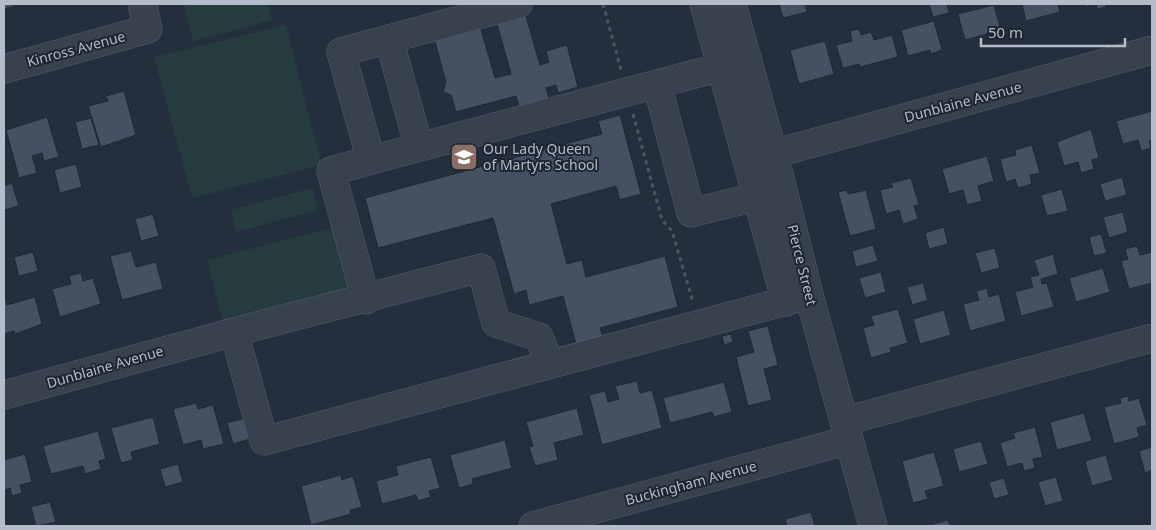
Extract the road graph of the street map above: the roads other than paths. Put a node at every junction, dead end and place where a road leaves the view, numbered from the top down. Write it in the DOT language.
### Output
graph roads {
  1 [pos="518,4"];
  2 [pos="704,4"];
  3 [pos="732,4"];
  4 [pos="145,17"];
  5 [pos="389,39"];
  6 [pos="1152,50"];
  7 [pos="748,60"];
  8 [pos="721,68"];
  9 [pos="4,69"];
  10 [pos="657,84"];
  11 [pos="420,148"];
  12 [pos="773,154"];
  13 [pos="371,160"];
  14 [pos="783,190"];
  15 [pos="756,197"];
  16 [pos="797,299"];
  17 [pos="366,300"];
  18 [pos="234,332"];
  19 [pos="1152,338"];
  20 [pos="550,364"];
  21 [pos="4,395"];
  22 [pos="847,430"];
  23 [pos="533,526"];
  24 [pos="874,526"];
  1 -- 5 [label="street"];
  2 -- 8 [label="street"];
  3 -- 7 [label="street, Pierce Street"];
  4 -- 9 [label="street, Kinross Avenue"];
  5 -- 11 [label="street"];
  5 -- 13 [label="street"];
  6 -- 12 [label="street, Dunblaine Avenue"];
  7 -- 8 [label="street"];
  7 -- 12 [label="street, Pierce Street"];
  8 -- 10 [label="street"];
  8 -- 15 [label="street"];
  10 -- 11 [label="street"];
  10 -- 15 [label="street"];
  11 -- 13 [label="street"];
  12 -- 14 [label="street, Pierce Street"];
  13 -- 17 [label="street"];
  14 -- 15 [label="street"];
  14 -- 16 [label="street, Pierce Street"];
  15 -- 16 [label="street"];
  16 -- 20 [label="street"];
  16 -- 22 [label="street, Pierce Street"];
  17 -- 18 [label="street, Dunblaine Avenue"];
  17 -- 20 [label="street, Dunblaine Avenue"];
  18 -- 20 [label="street"];
  18 -- 21 [label="street, Dunblaine Avenue"];
  19 -- 22 [label="street, Buckingham Avenue"];
  22 -- 23 [label="street, Buckingham Avenue"];
  22 -- 24 [label="street, Pierce Street"];
}
